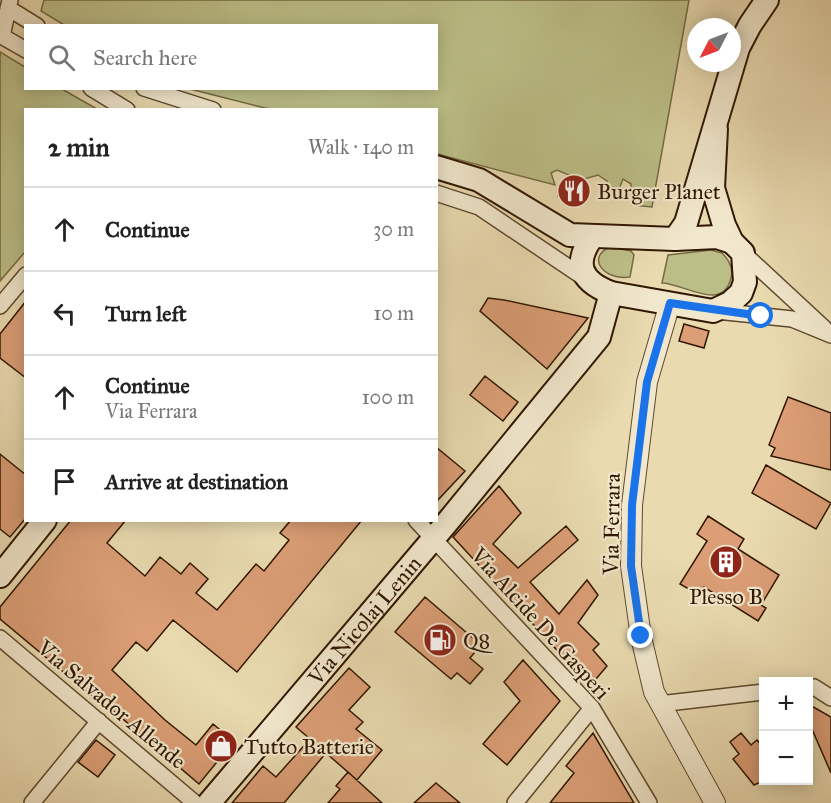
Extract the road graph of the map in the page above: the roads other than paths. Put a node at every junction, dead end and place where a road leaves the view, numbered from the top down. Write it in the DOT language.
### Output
graph roads {
  1 [pos="767,0"];
  2 [pos="9,4"];
  3 [pos="34,24"];
  4 [pos="1,36"];
  5 [pos="24,49"];
  6 [pos="94,90"];
  7 [pos="150,90"];
  8 [pos="124,108"];
  9 [pos="207,108"];
  10 [pos="716,129"];
  11 [pos="438,168"];
  12 [pos="438,194"];
  13 [pos="593,236"];
  14 [pos="675,239"];
  15 [pos="738,248"];
  16 [pos="24,277"];
  17 [pos="586,279"];
  18 [pos="611,293"];
  19 [pos="670,303"];
  20 [pos="0,306"];
  21 [pos="713,311"];
  22 [pos="831,334"];
  23 [pos="43,522"];
  24 [pos="418,522"];
  25 [pos="433,539"];
  26 [pos="0,576"];
  27 [pos="0,638"];
  28 [pos="813,687"];
  29 [pos="759,694"];
  30 [pos="831,698"];
  31 [pos="659,704"];
  32 [pos="592,708"];
  33 [pos="99,722"];
  34 [pos="32,803"];
  35 [pos="195,803"];
  36 [pos="209,803"];
  37 [pos="515,803"];
  38 [pos="649,803"];
  39 [pos="715,803"];
  1 -- 10 [label="main road"];
  2 -- 3 [label="street"];
  2 -- 4 [label="street"];
  4 -- 5 [label="street"];
  6 -- 8 [label="street"];
  7 -- 9 [label="street"];
  10 -- 14 [label="main road"];
  10 -- 15 [label="main road"];
  11 -- 13 [label="main road"];
  12 -- 17 [label="street"];
  13 -- 14 [label="main road"];
  13 -- 17 [label="main road"];
  14 -- 15 [label="main road"];
  15 -- 21 [label="main road"];
  15 -- 22 [label="street"];
  16 -- 20 [label="street"];
  17 -- 18 [label="main road"];
  18 -- 19 [label="main road"];
  18 -- 25 [label="main road, Via Nicolaj Lenin"];
  19 -- 21 [label="main road"];
  19 -- 31 [label="street, Via Ferrara"];
  21 -- 22 [label="street"];
  23 -- 26 [label="main road"];
  24 -- 25 [label="street, Via Alcide De Gasperi"];
  25 -- 32 [label="street, Via Alcide De Gasperi"];
  25 -- 36 [label="main road, Via Nicolaj Lenin"];
  27 -- 33 [label="street, Via Salvador Allende"];
  28 -- 30 [label="street"];
  29 -- 31 [label="street"];
  31 -- 39 [label="street, Via Ferrara"];
  32 -- 37 [label="street"];
  32 -- 38 [label="street, Via Alcide De Gasperi"];
  33 -- 34 [label="street"];
  33 -- 35 [label="street, Via Salvador Allende"];
}
